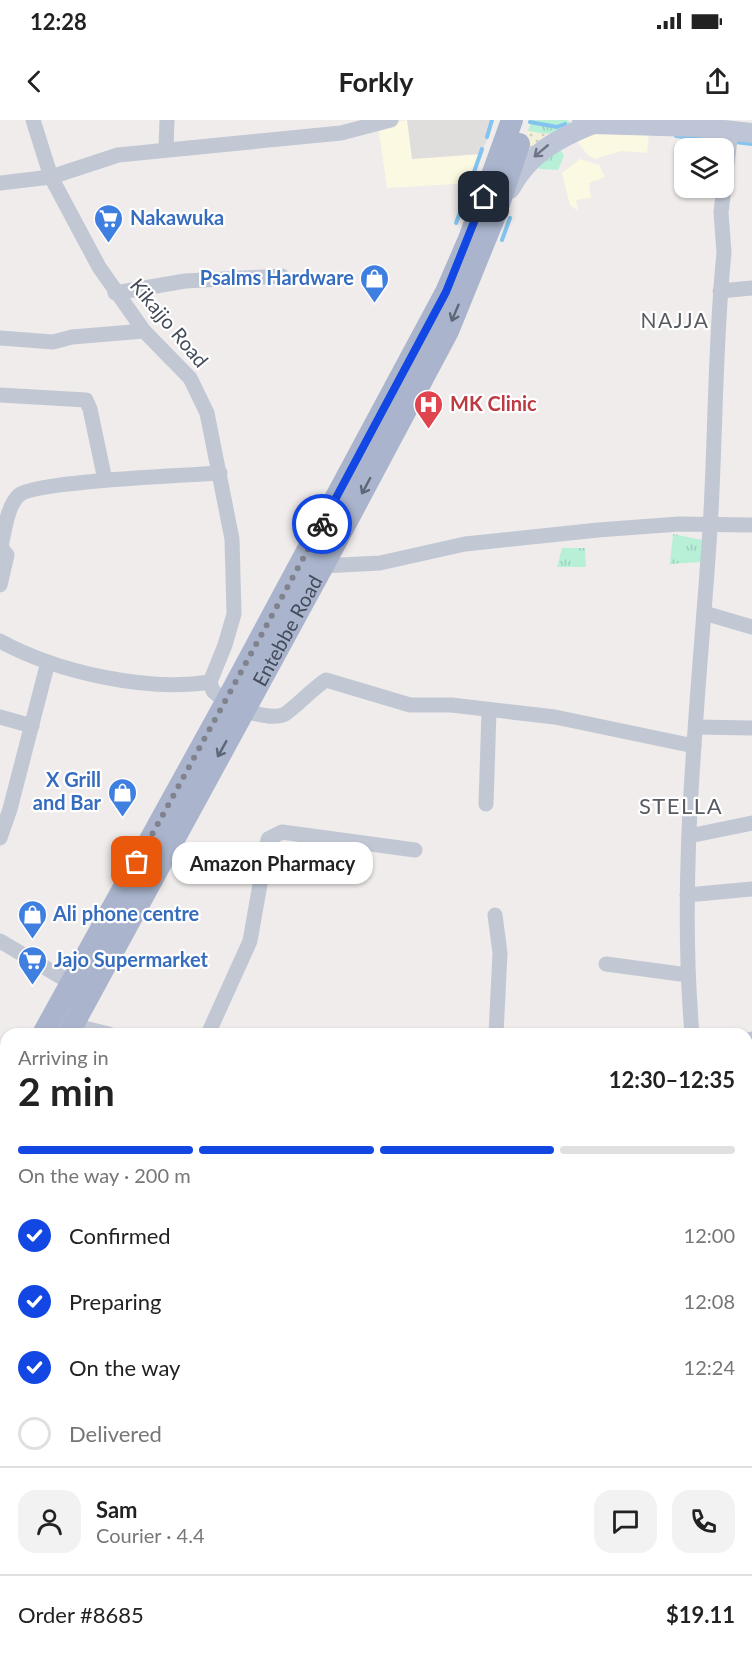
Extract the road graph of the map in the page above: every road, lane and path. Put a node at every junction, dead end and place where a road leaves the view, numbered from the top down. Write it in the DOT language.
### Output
graph roads {
  1 [pos="33,120"];
  2 [pos="166,120"];
  3 [pos="391,120"];
  4 [pos="512,120"];
  5 [pos="526,120"];
  6 [pos="587,122"];
  7 [pos="340,127"];
  8 [pos="742,129"];
  9 [pos="166,149"];
  10 [pos="51,177"];
  11 [pos="0,183"];
  12 [pos="496,213"];
  13 [pos="282,276"];
  14 [pos="752,288"];
  15 [pos="720,291"];
  16 [pos="115,293"];
  17 [pos="144,331"];
  18 [pos="0,338"];
  19 [pos="0,395"];
  20 [pos="220,473"];
  21 [pos="105,480"];
  22 [pos="710,524"];
  23 [pos="752,525"];
  24 [pos="0,546"];
  25 [pos="323,566"];
  26 [pos="0,585"];
  27 [pos="704,613"];
  28 [pos="752,627"];
  29 [pos="0,641"];
  30 [pos="48,662"];
  31 [pos="213,676"];
  32 [pos="234,707"];
  33 [pos="489,711"];
  34 [pos="0,717"];
  35 [pos="32,726"];
  36 [pos="696,727"];
  37 [pos="752,728"];
  38 [pos="694,746"];
  39 [pos="486,804"];
  40 [pos="752,823"];
  41 [pos="689,836"];
  42 [pos="0,838"];
  43 [pos="415,850"];
  44 [pos="752,889"];
  45 [pos="687,895"];
  46 [pos="495,915"];
  47 [pos="0,941"];
  48 [pos="606,964"];
  49 [pos="688,975"];
  50 [pos="79,988"];
  51 [pos="46,1027"];
  52 [pos="70,1028"];
  53 [pos="211,1028"];
  54 [pos="496,1028"];
  55 [pos="692,1028"];
  1 -- 10 [label="street, Kikajjo Road"];
  2 -- 9 [label="street"];
  3 -- 7 [label="street"];
  4 -- 32 [label="main road, Entebbe Road"];
  5 -- 12 [label="main road, Entebbe Road"];
  6 -- 8 [label="street"];
  6 -- 12 [label="street, one-way"];
  7 -- 9 [label="street"];
  8 -- 15 [label="street"];
  9 -- 10 [label="street"];
  10 -- 11 [label="street"];
  10 -- 16 [label="street, Kikajjo Road"];
  12 -- 25 [label="main road, Entebbe Road, one-way"];
  13 -- 16 [label="street"];
  14 -- 15 [label="street"];
  15 -- 22 [label="street"];
  16 -- 17 [label="street, Kikajjo Road"];
  17 -- 18 [label="street"];
  17 -- 20 [label="street, Kikajjo Road"];
  19 -- 21 [label="street"];
  20 -- 21 [label="street"];
  20 -- 31 [label="street, Kikajjo Road"];
  21 -- 24 [label="street"];
  22 -- 23 [label="street"];
  22 -- 25 [label="street"];
  22 -- 27 [label="street"];
  24 -- 26 [label="street"];
  25 -- 32 [label="main road, Entebbe Road"];
  27 -- 28 [label="street"];
  27 -- 36 [label="street"];
  29 -- 30 [label="street"];
  30 -- 31 [label="street"];
  30 -- 35 [label="street"];
  31 -- 32 [label="street"];
  32 -- 33 [label="street"];
  32 -- 50 [label="main road, Entebbe Road"];
  33 -- 38 [label="street"];
  33 -- 39 [label="street"];
  34 -- 35 [label="street"];
  35 -- 42 [label="street"];
  36 -- 37 [label="street"];
  36 -- 38 [label="street"];
  38 -- 41 [label="street"];
  40 -- 41 [label="street"];
  41 -- 45 [label="street"];
  43 -- 53 [label="street"];
  44 -- 45 [label="street"];
  45 -- 49 [label="street"];
  46 -- 54 [label="street"];
  47 -- 50 [label="street"];
  48 -- 49 [label="street"];
  49 -- 55 [label="street"];
  50 -- 51 [label="main road, Entebbe Road"];
  50 -- 52 [label="main road, Entebbe Road"];
}
